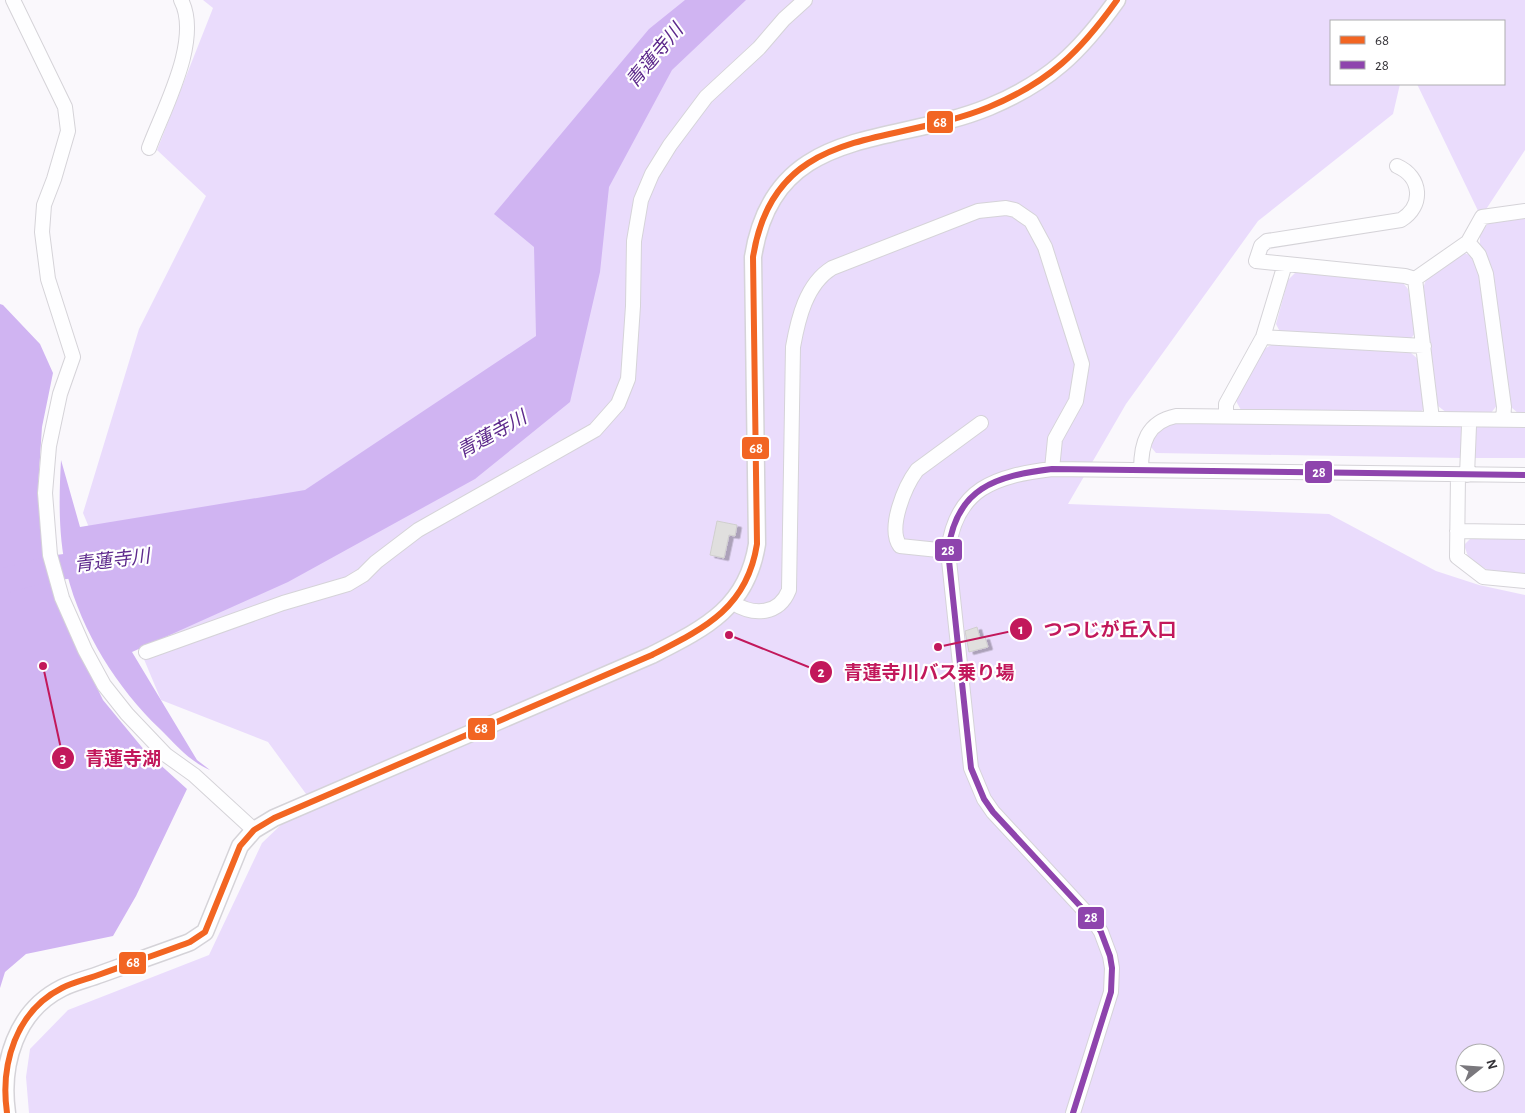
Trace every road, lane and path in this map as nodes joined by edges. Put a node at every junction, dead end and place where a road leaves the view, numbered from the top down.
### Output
1 (13, 0) edge
2 (182, 0) edge
3 (805, 0) edge
4 (1117, 0) edge
5 (148, 148) dead end
6 (1397, 166) dead end
7 (1525, 211) edge
8 (1468, 242) junction
9 (1285, 264) junction
10 (1415, 279) junction
11 (1264, 337) junction
12 (1424, 346) junction
13 (1226, 416) junction
14 (1432, 419) junction
15 (1504, 420) junction
16 (1525, 420) edge
17 (981, 423) dead end
18 (1468, 426) dead end
19 (1052, 469) junction
20 (1141, 470) junction
21 (1462, 475) junction
22 (1525, 475) edge
23 (1457, 531) junction
24 (1525, 532) edge
25 (948, 551) junction
26 (1525, 582) edge
27 (733, 603) junction
28 (146, 652) dead end
29 (254, 830) junction
30 (7, 1113) edge
31 (1073, 1113) edge

1 - 29 street
2 - 5 street
3 - 28 street
4 - 27 main road
6 - 9 street
7 - 8 street
8 - 10 street
8 - 15 street
9 - 10 street
9 - 11 street
10 - 12 street
11 - 12 street
11 - 13 street
12 - 14 street
13 - 14 street
13 - 20 street
14 - 15 street
15 - 16 street
17 - 25 street
18 - 21 street
19 - 20 street
19 - 25 street
19 - 27 street
20 - 21 street
21 - 22 street
21 - 23 street
23 - 24 street
23 - 26 street
25 - 31 street
27 - 29 main road
29 - 30 main road

